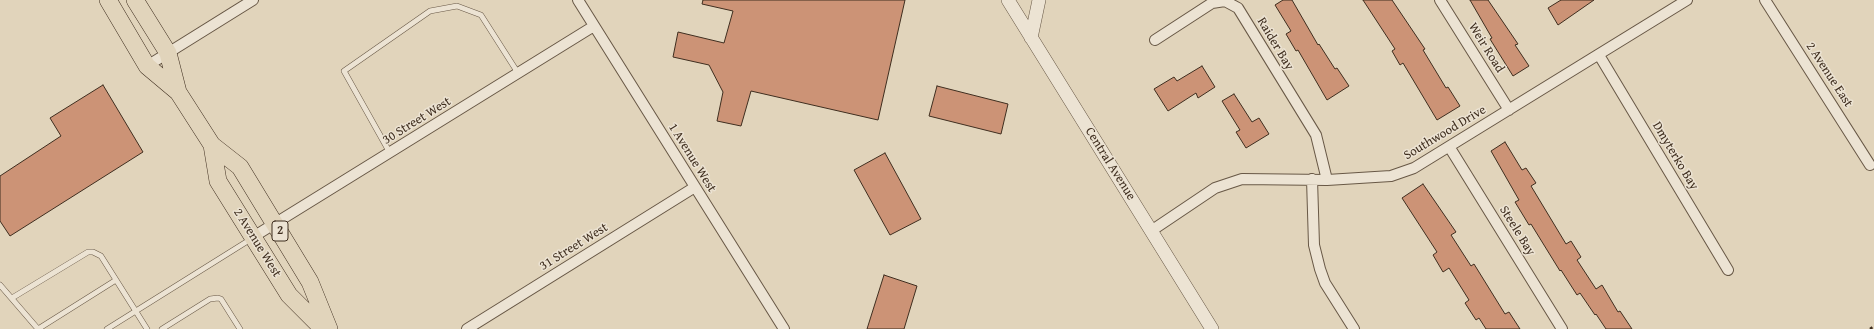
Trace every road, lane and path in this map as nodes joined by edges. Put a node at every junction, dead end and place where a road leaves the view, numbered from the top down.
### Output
1 (108, 0) edge
2 (135, 0) edge
3 (253, 0) edge
4 (578, 0) edge
5 (1009, 0) edge
6 (1039, 0) edge
7 (1440, 0) edge
8 (1687, 0) edge
9 (1765, 0) edge
10 (594, 26) junction
11 (1031, 38) junction
12 (1155, 40) dead end
13 (168, 53) junction
14 (1599, 55) junction
15 (148, 66) junction
16 (518, 73) junction
17 (178, 92) junction
18 (1509, 110) junction
19 (212, 145) junction
20 (1450, 148) junction
21 (390, 153) junction
22 (1870, 165) dead end
23 (1312, 180) junction
24 (1327, 180) junction
25 (695, 188) junction
26 (275, 224) junction
27 (1151, 231) junction
28 (253, 237) junction
29 (1728, 270) dead end
30 (116, 280) junction
31 (0, 285) edge
32 (12, 298) junction
33 (136, 311) junction
34 (1874, 326) edge
35 (38, 329) edge
36 (107, 329) edge
37 (147, 329) edge
38 (162, 329) edge
39 (240, 329) edge
40 (323, 329) edge
41 (329, 329) edge
42 (467, 329) edge
43 (784, 329) edge
44 (1212, 329) edge
45 (1354, 329) edge
46 (1562, 329) edge
47 (1870, 329) edge

1 - 15 highway, 2 Avenue West / 2
2 - 13 highway, 2 Avenue West / 2
3 - 13 street
4 - 10 street, 1 Avenue West
5 - 11 street, Central Avenue
6 - 11 street
7 - 18 street, Weir Road
8 - 14 street, Southwood Drive
9 - 22 street, 2 Avenue East
10 - 16 street, 30 Street West
10 - 25 street, 1 Avenue West
11 - 27 street, Central Avenue
12 - 24 street, Raider Bay
13 - 15 street
13 - 17 highway, 2 Avenue West / 2
14 - 18 street, Southwood Drive
14 - 29 street, Dmyterko Bay
15 - 17 highway, 2 Avenue West / 2
16 - 21 street, 30 Street West
16 - 21 lane
17 - 19 highway, 2 Avenue West / 2
18 - 20 street, Southwood Drive
19 - 26 highway, 2 Avenue West / 2
19 - 28 highway, 2 Avenue West / 2
20 - 24 street, Southwood Drive
20 - 46 street, Steele Bay
21 - 26 street, 30 Street West
23 - 24 street, Southwood Drive
23 - 27 street, Southwood Drive
23 - 45 street
25 - 42 street, 31 Street West
25 - 43 street, 1 Avenue West
26 - 28 street, 30 Street West
26 - 41 highway, 2 Avenue West / 2
27 - 44 street, Central Avenue
28 - 33 lane
28 - 40 highway, 2 Avenue West / 2
30 - 32 lane
30 - 33 lane
30 - 35 lane
31 - 32 lane
32 - 35 lane
33 - 36 lane
33 - 37 lane
34 - 47 path
38 - 39 lane

